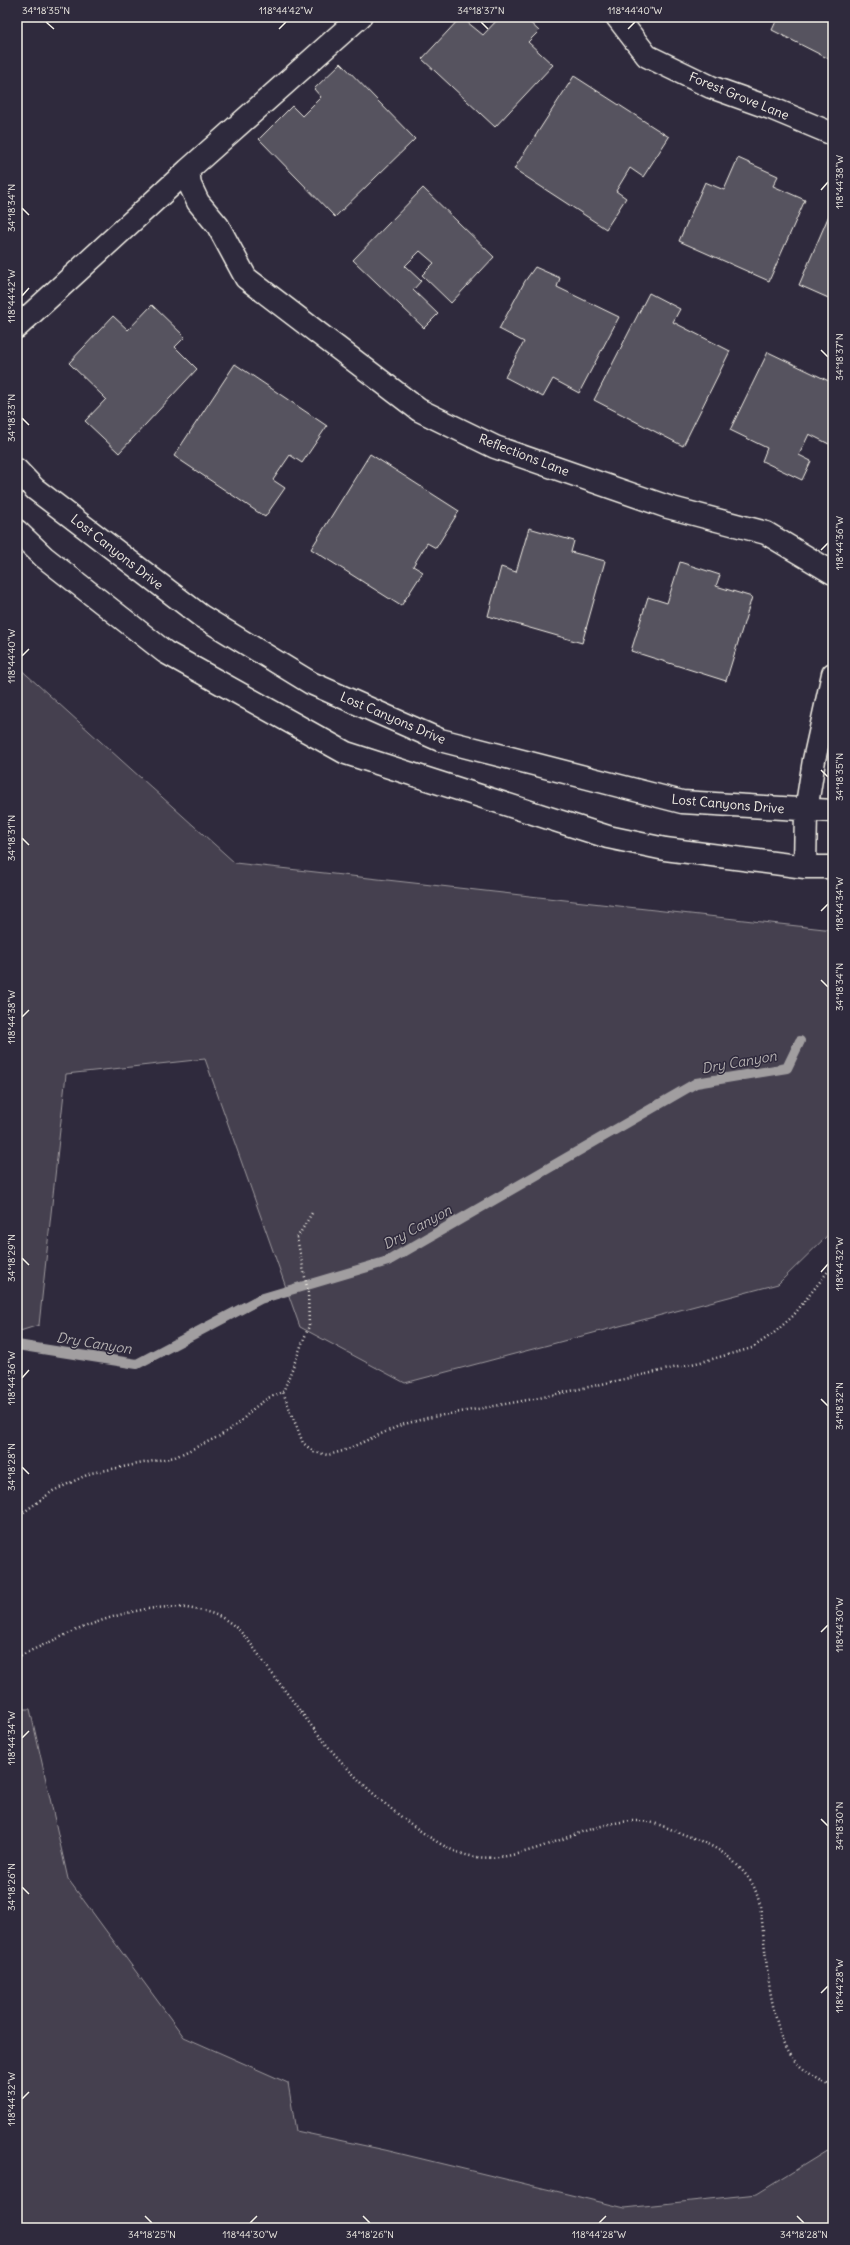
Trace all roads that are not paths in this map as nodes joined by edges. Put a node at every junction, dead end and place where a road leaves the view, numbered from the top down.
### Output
1 (360, 17) edge
2 (617, 17) edge
3 (833, 134) edge
4 (188, 170) junction
5 (17, 327) edge
6 (17, 470) edge
7 (17, 532) edge
8 (833, 573) edge
9 (833, 674) edge
10 (806, 810) junction
11 (833, 811) edge
12 (805, 867) junction
13 (833, 867) edge

1 - 4 street
2 - 3 street, Forest Grove Lane
4 - 5 street
4 - 8 street, Reflections Lane
6 - 10 street, Lost Canyons Drive
7 - 12 street
9 - 10 street
10 - 11 street, Lost Canyons Drive
10 - 12 street
12 - 13 street

